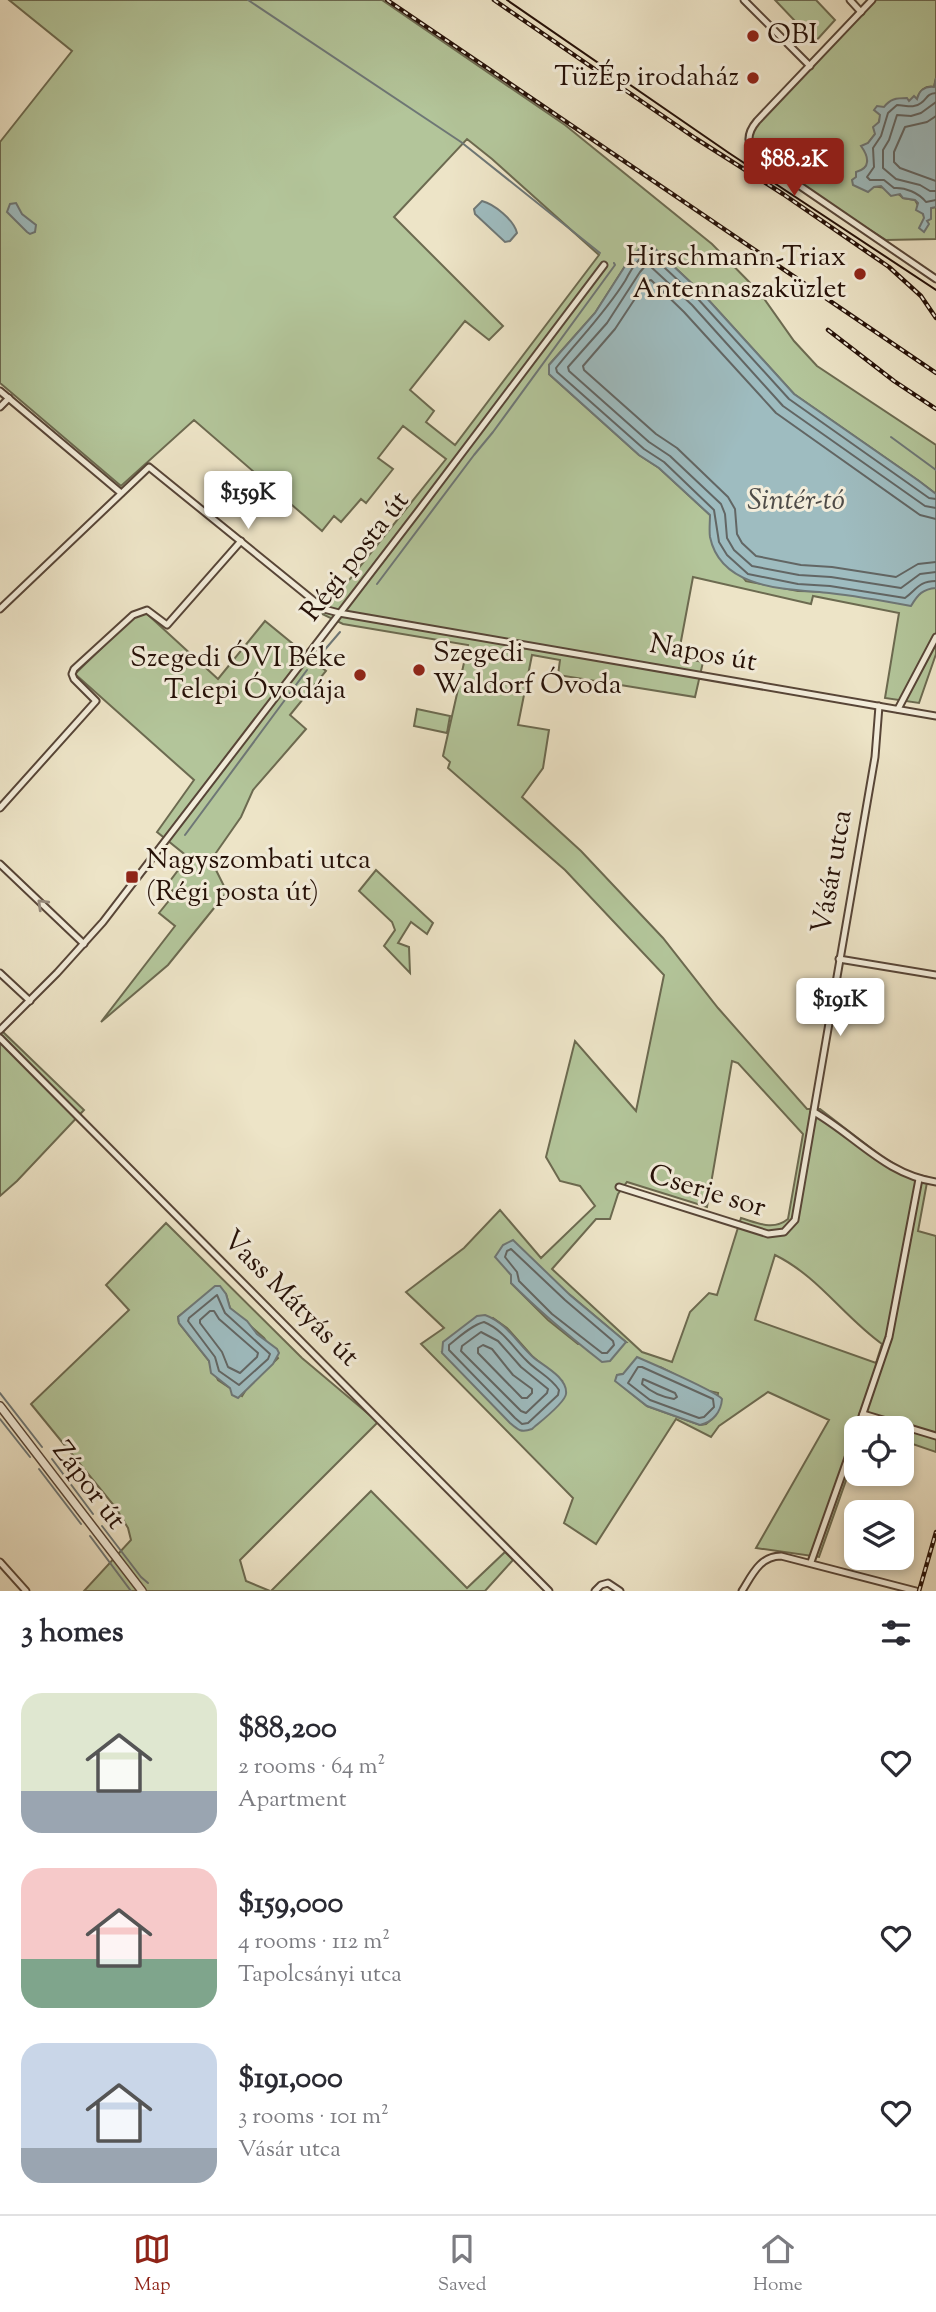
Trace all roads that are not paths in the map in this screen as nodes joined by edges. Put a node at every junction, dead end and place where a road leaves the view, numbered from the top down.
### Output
1 (744, 0) edge
2 (850, 0) edge
3 (872, 0) edge
4 (861, 12) junction
5 (810, 66) junction
6 (604, 265) dead end
7 (936, 279) edge
8 (0, 391) edge
9 (9, 398) junction
10 (0, 407) edge
11 (121, 494) junction
12 (240, 541) junction
13 (0, 609) edge
14 (339, 613) junction
15 (936, 637) edge
16 (879, 706) junction
17 (898, 709) junction
18 (936, 716) edge
19 (0, 808) edge
20 (0, 864) edge
21 (84, 944) junction
22 (839, 959) junction
23 (0, 973) edge
24 (936, 975) edge
25 (30, 1001) junction
26 (0, 1030) edge
27 (0, 1038) edge
28 (814, 1112) junction
29 (919, 1180) junction
30 (936, 1182) edge
31 (619, 1187) dead end
32 (0, 1406) edge
33 (863, 1414) joint
34 (936, 1436) edge
35 (844, 1469) edge
36 (0, 1562) edge
37 (811, 1562) junction
38 (26, 1591) edge
39 (142, 1591) edge
40 (549, 1591) edge
41 (595, 1591) edge
42 (620, 1591) edge
43 (742, 1591) edge
44 (916, 1591) edge

1 - 5 street
2 - 4 street
3 - 4 street
4 - 5 street
5 - 7 street
6 - 14 street, Régi posta út
8 - 9 street
9 - 10 street
9 - 11 street
11 - 12 street, Napos út
11 - 13 street
12 - 14 street, Napos út
12 - 19 street
14 - 16 street, Napos út
14 - 21 street, Régi posta út
15 - 17 street
16 - 17 street, Napos út
16 - 22 street, Vásár utca
17 - 18 street, Napos út
21 -> 20 street
21 - 25 street, Régi posta út
22 - 24 street
22 - 28 street, Vásár utca
23 - 25 street
25 - 26 street, Régi posta út
27 - 40 street, Vass Mátyás út
28 - 29 street
28 - 31 street, Cserje sor
29 - 30 street
29 - 33 street
32 - 39 street, Zápor út
33 - 34 street
35 - 37 street
36 - 38 street
37 - 43 street
37 - 44 street
41 - 42 street

